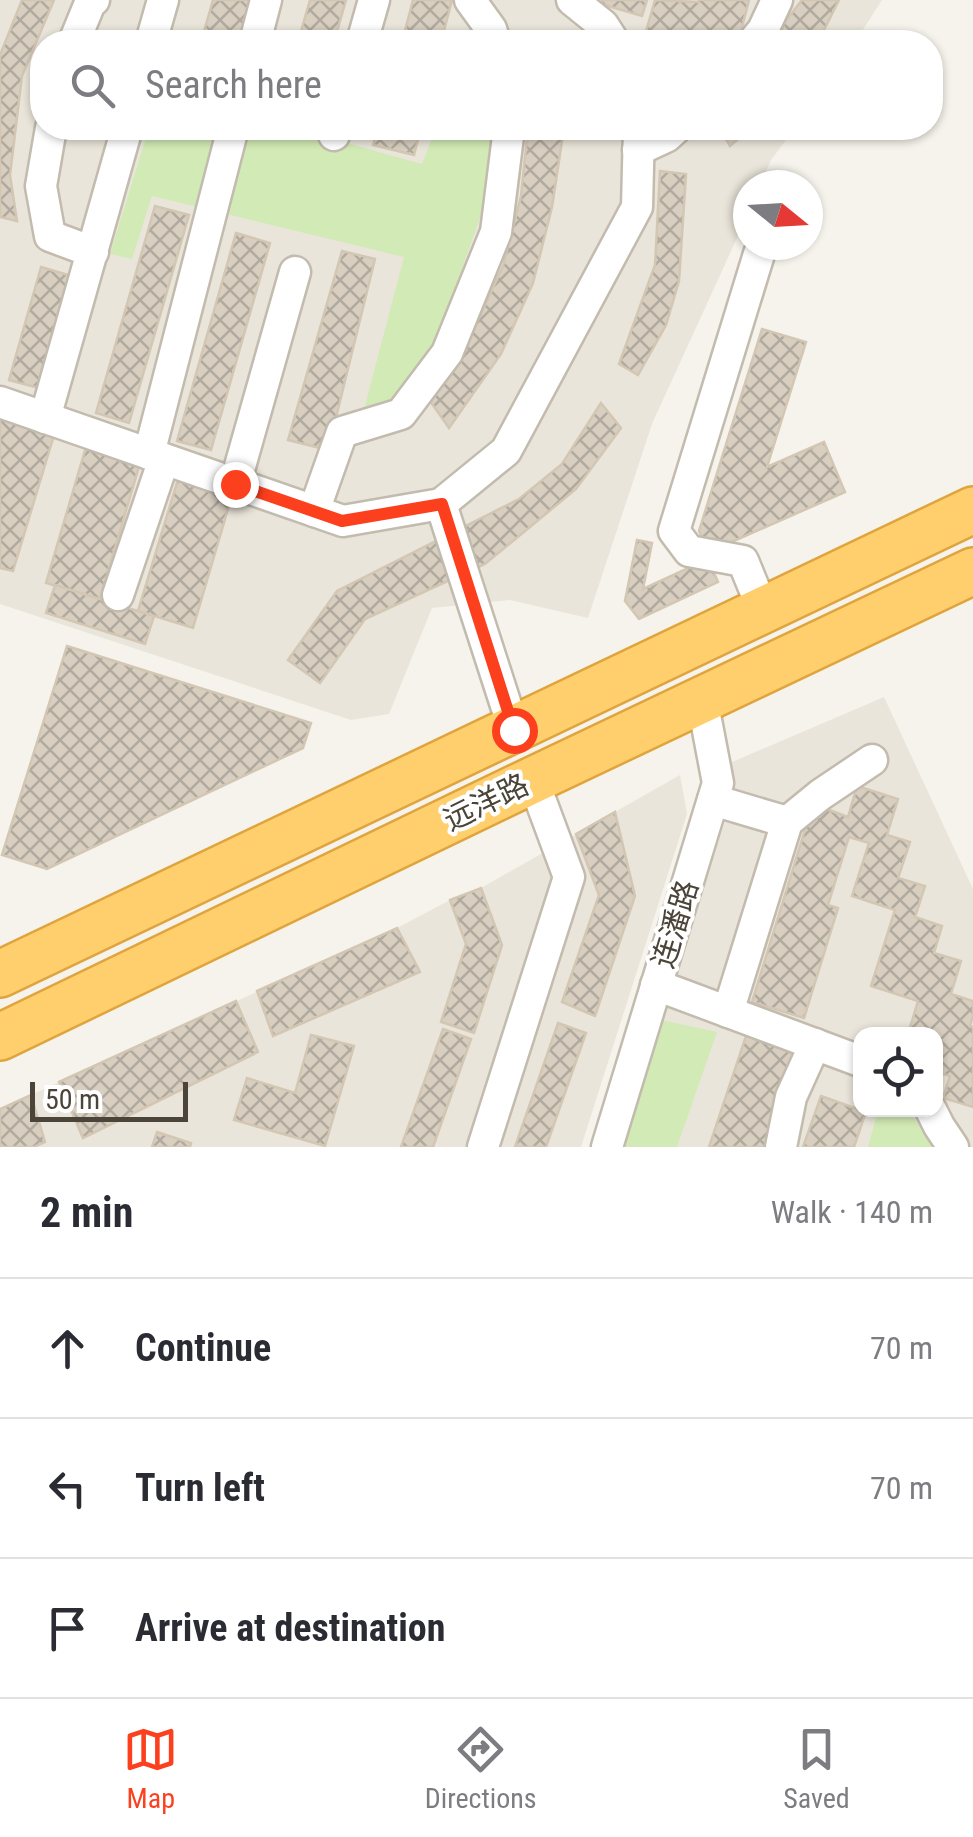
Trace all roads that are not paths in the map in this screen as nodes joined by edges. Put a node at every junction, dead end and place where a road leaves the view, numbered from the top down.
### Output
1 (94, 0) edge
2 (163, 0) edge
3 (266, 0) edge
4 (374, 0) edge
5 (470, 0) edge
6 (572, 0) edge
7 (777, 0) edge
8 (79, 30) edge
9 (154, 30) edge
10 (258, 30) edge
11 (365, 30) edge
12 (490, 30) edge
13 (607, 30) edge
14 (764, 30) edge
15 (49, 140) edge
16 (124, 140) edge
17 (230, 140) edge
18 (508, 140) edge
19 (639, 140) edge
20 (92, 252) junction
21 (758, 260) edge
22 (295, 272) dead end
23 (0, 402) edge
24 (46, 418) junction
25 (157, 457) junction
26 (235, 484) junction
27 (442, 504) junction
28 (973, 510) edge
29 (314, 512) junction
30 (973, 571) edge
31 (118, 595) dead end
32 (763, 610) junction
33 (702, 699) junction
34 (514, 730) junction
35 (872, 760) dead end
36 (532, 780) junction
37 (713, 800) junction
38 (787, 822) junction
39 (0, 974) edge
40 (656, 985) junction
41 (728, 1012) junction
42 (0, 1037) edge
43 (815, 1044) junction
44 (853, 1058) edge
45 (934, 1117) edge
46 (483, 1147) edge
47 (606, 1147) edge
48 (781, 1147) edge
49 (953, 1147) edge

1 - 8 street
2 - 9 street
3 - 10 street
4 - 11 street
5 - 12 street
6 - 13 street
7 - 14 street
15 - 20 street
16 - 20 street
17 - 25 street
18 - 29 street
19 - 27 street
20 - 24 street
21 - 32 street
22 - 26 street
23 - 24 street
24 - 25 street
25 - 26 street
25 - 31 street
26 - 29 street
27 - 29 street
27 - 34 street
28 - 32 highway, 远洋路
30 - 33 highway, 远洋路
32 - 34 highway, 远洋路
33 - 36 highway, 远洋路
33 - 37 street, 连潘路
34 - 39 highway, 远洋路
35 - 38 street
36 - 42 highway, 远洋路
36 - 46 street
37 - 38 street
37 - 40 street, 连潘路
38 - 41 street
40 - 41 street
40 - 47 street, 连潘路
41 - 43 street
43 - 44 street
43 - 48 street
45 - 49 street

